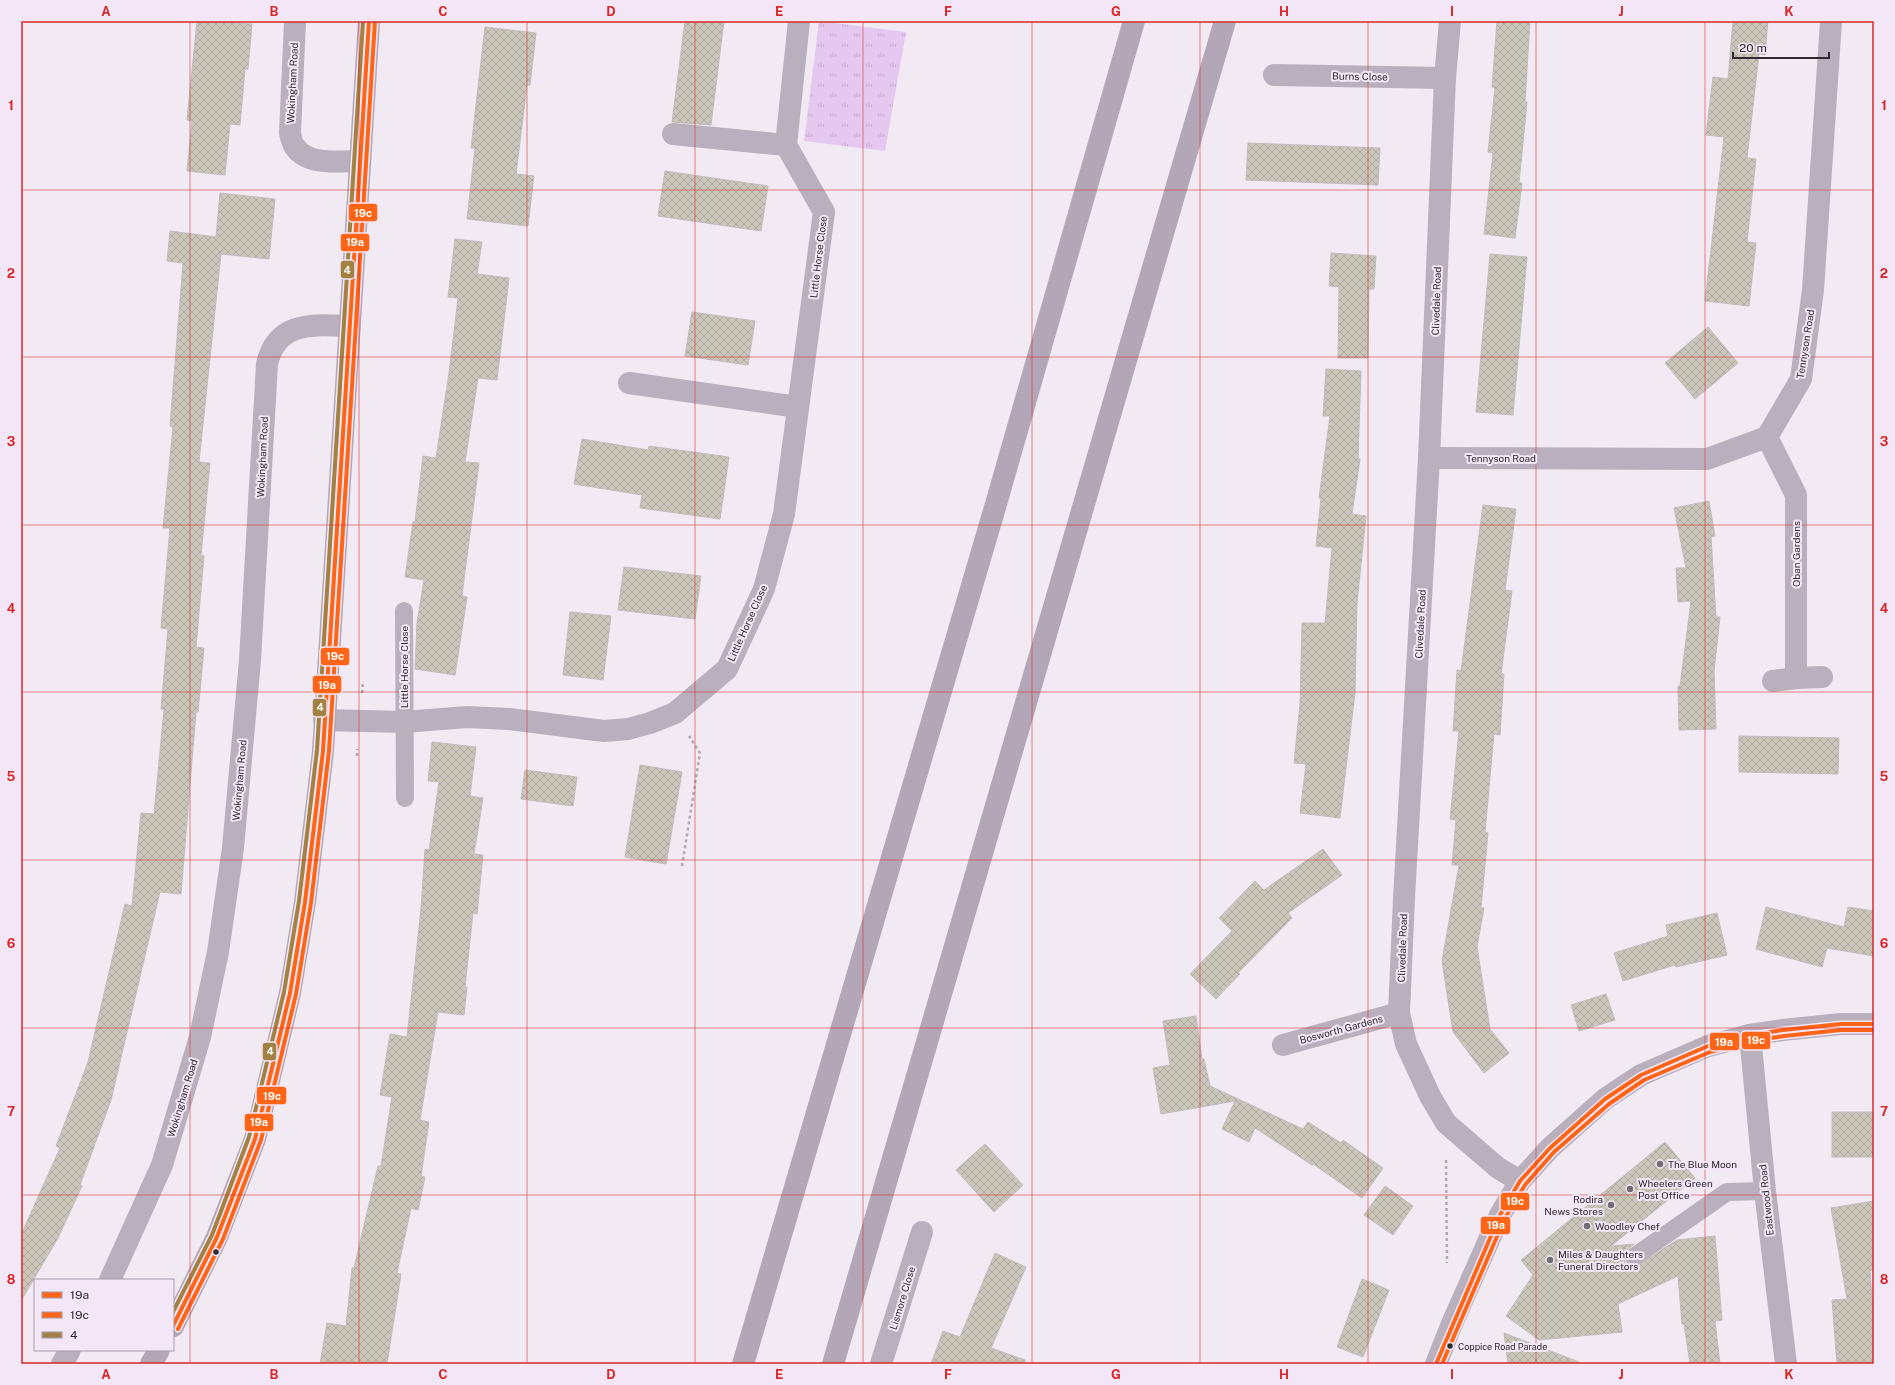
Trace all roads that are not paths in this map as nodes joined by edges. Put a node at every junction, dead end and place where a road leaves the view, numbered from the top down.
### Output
1 (295, 21) edge
2 (369, 21) edge
3 (799, 21) edge
4 (1134, 21) edge
5 (1224, 21) edge
6 (1450, 21) edge
7 (1831, 21) edge
8 (1274, 75) dead end
9 (1445, 78) junction
10 (673, 134) dead end
11 (786, 145) junction
12 (360, 161) junction
13 (350, 326) junction
14 (629, 383) dead end
15 (798, 407) junction
16 (1766, 437) junction
17 (1429, 458) junction
18 (404, 611) dead end
19 (1822, 677) dead end
20 (1796, 678) junction
21 (1773, 681) dead end
22 (324, 720) junction
23 (404, 722) junction
24 (405, 798) dead end
25 (1400, 1013) junction
26 (1874, 1024) edge
27 (1750, 1035) junction
28 (1282, 1045) dead end
29 (1520, 1181) junction
30 (1765, 1191) junction
31 (922, 1232) dead end
32 (1634, 1257) dead end
33 (110, 1279) edge
34 (174, 1324) edge
35 (69, 1351) edge
36 (158, 1351) edge
37 (62, 1364) edge
38 (151, 1364) edge
39 (743, 1364) edge
40 (833, 1364) edge
41 (881, 1364) edge
42 (1436, 1364) edge
43 (1786, 1364) edge

1 - 12 street, Wokingham Road
2 - 12 main road
3 - 11 street
4 - 39 main road
5 - 40 main road
6 - 9 street, Clivedale Road
7 - 16 street, Tennyson Road
8 - 9 street, Burns Close
9 - 17 street, Clivedale Road
10 - 11 street
11 - 15 street, Little Horse Close
12 - 13 main road
13 - 22 main road
13 - 33 street, Wokingham Road
14 - 15 street
15 - 23 street, Little Horse Close
16 - 17 street, Tennyson Road
16 - 20 street, Oban Gardens
17 - 25 street, Clivedale Road
18 - 23 lane, Little Horse Close
19 - 20 street
20 - 21 street
22 - 23 street, Little Horse Close
22 - 34 main road
23 - 24 lane, Little Horse Close
25 - 28 street, Bosworth Gardens
25 - 29 street, Clivedale Road
26 - 27 street
27 - 29 street
27 - 30 street, Eastwood Road
29 - 42 street
30 - 32 lane
30 - 43 street, Eastwood Road
31 - 41 street, Lismore Close
35 - 37 street
36 - 38 main road

